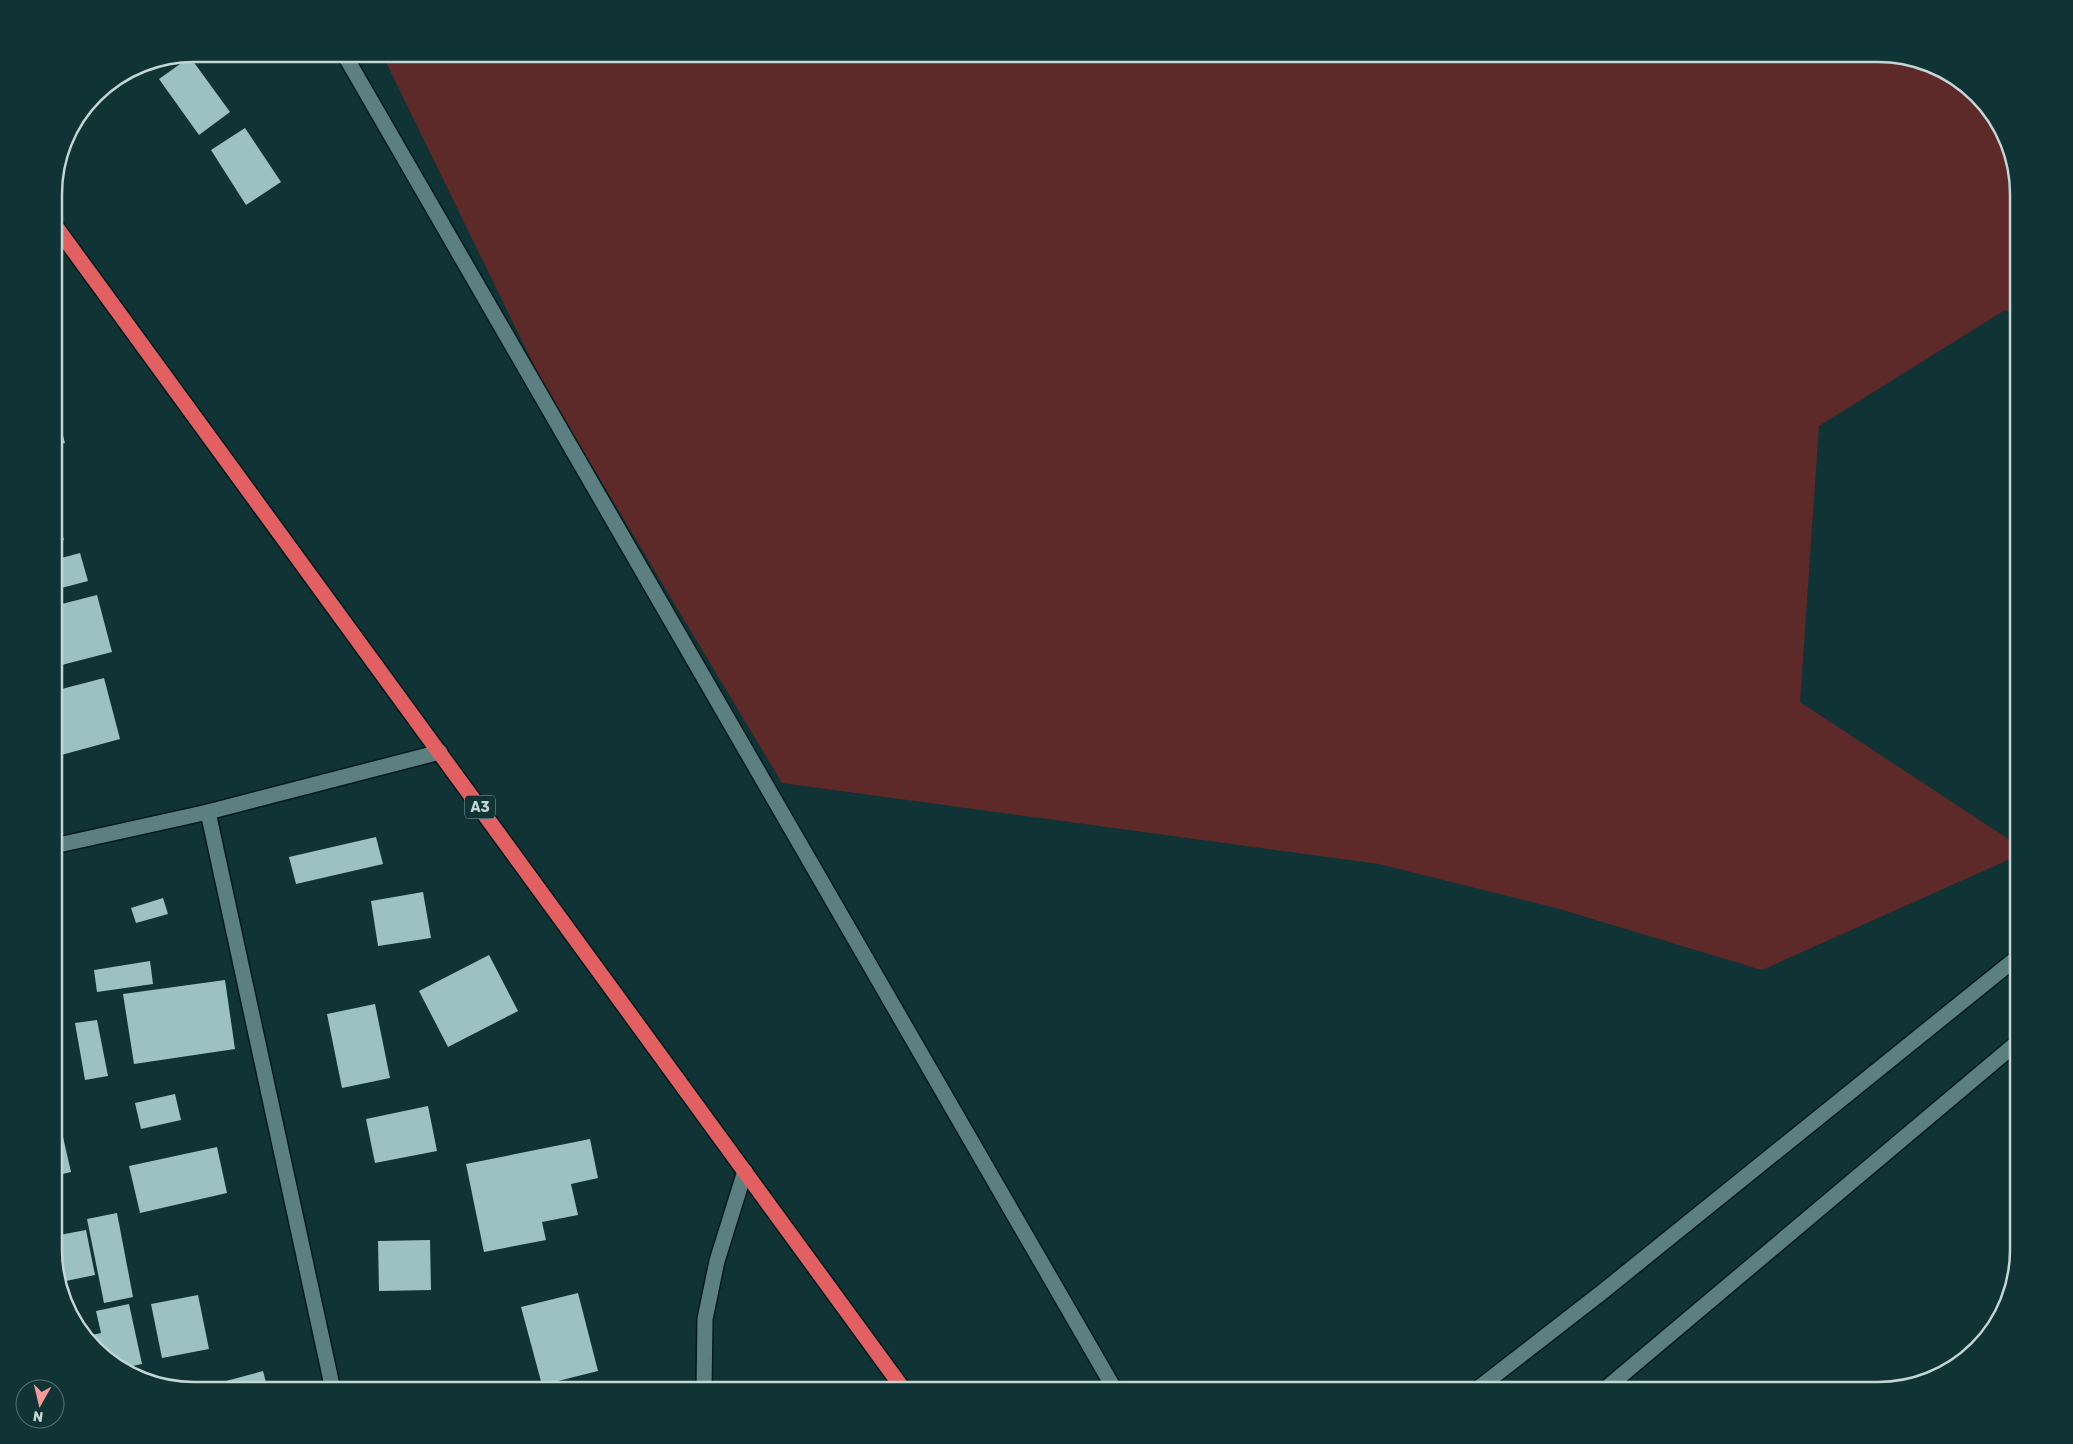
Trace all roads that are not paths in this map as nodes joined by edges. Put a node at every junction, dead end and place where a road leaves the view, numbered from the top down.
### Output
1 (349, 62) edge
2 (63, 236) edge
3 (440, 752) junction
4 (208, 812) junction
5 (63, 844) edge
6 (2010, 963) edge
7 (2010, 1049) edge
8 (745, 1171) junction
9 (331, 1382) edge
10 (704, 1382) edge
11 (898, 1382) edge
12 (1110, 1382) edge
13 (1486, 1382) edge
14 (1614, 1382) edge

1 - 12 street
2 - 3 highway, A3
3 - 4 street
3 - 8 highway, A3
4 - 5 street
4 - 9 street
6 - 13 street
7 - 14 street
8 - 10 street
8 - 11 highway, A3

